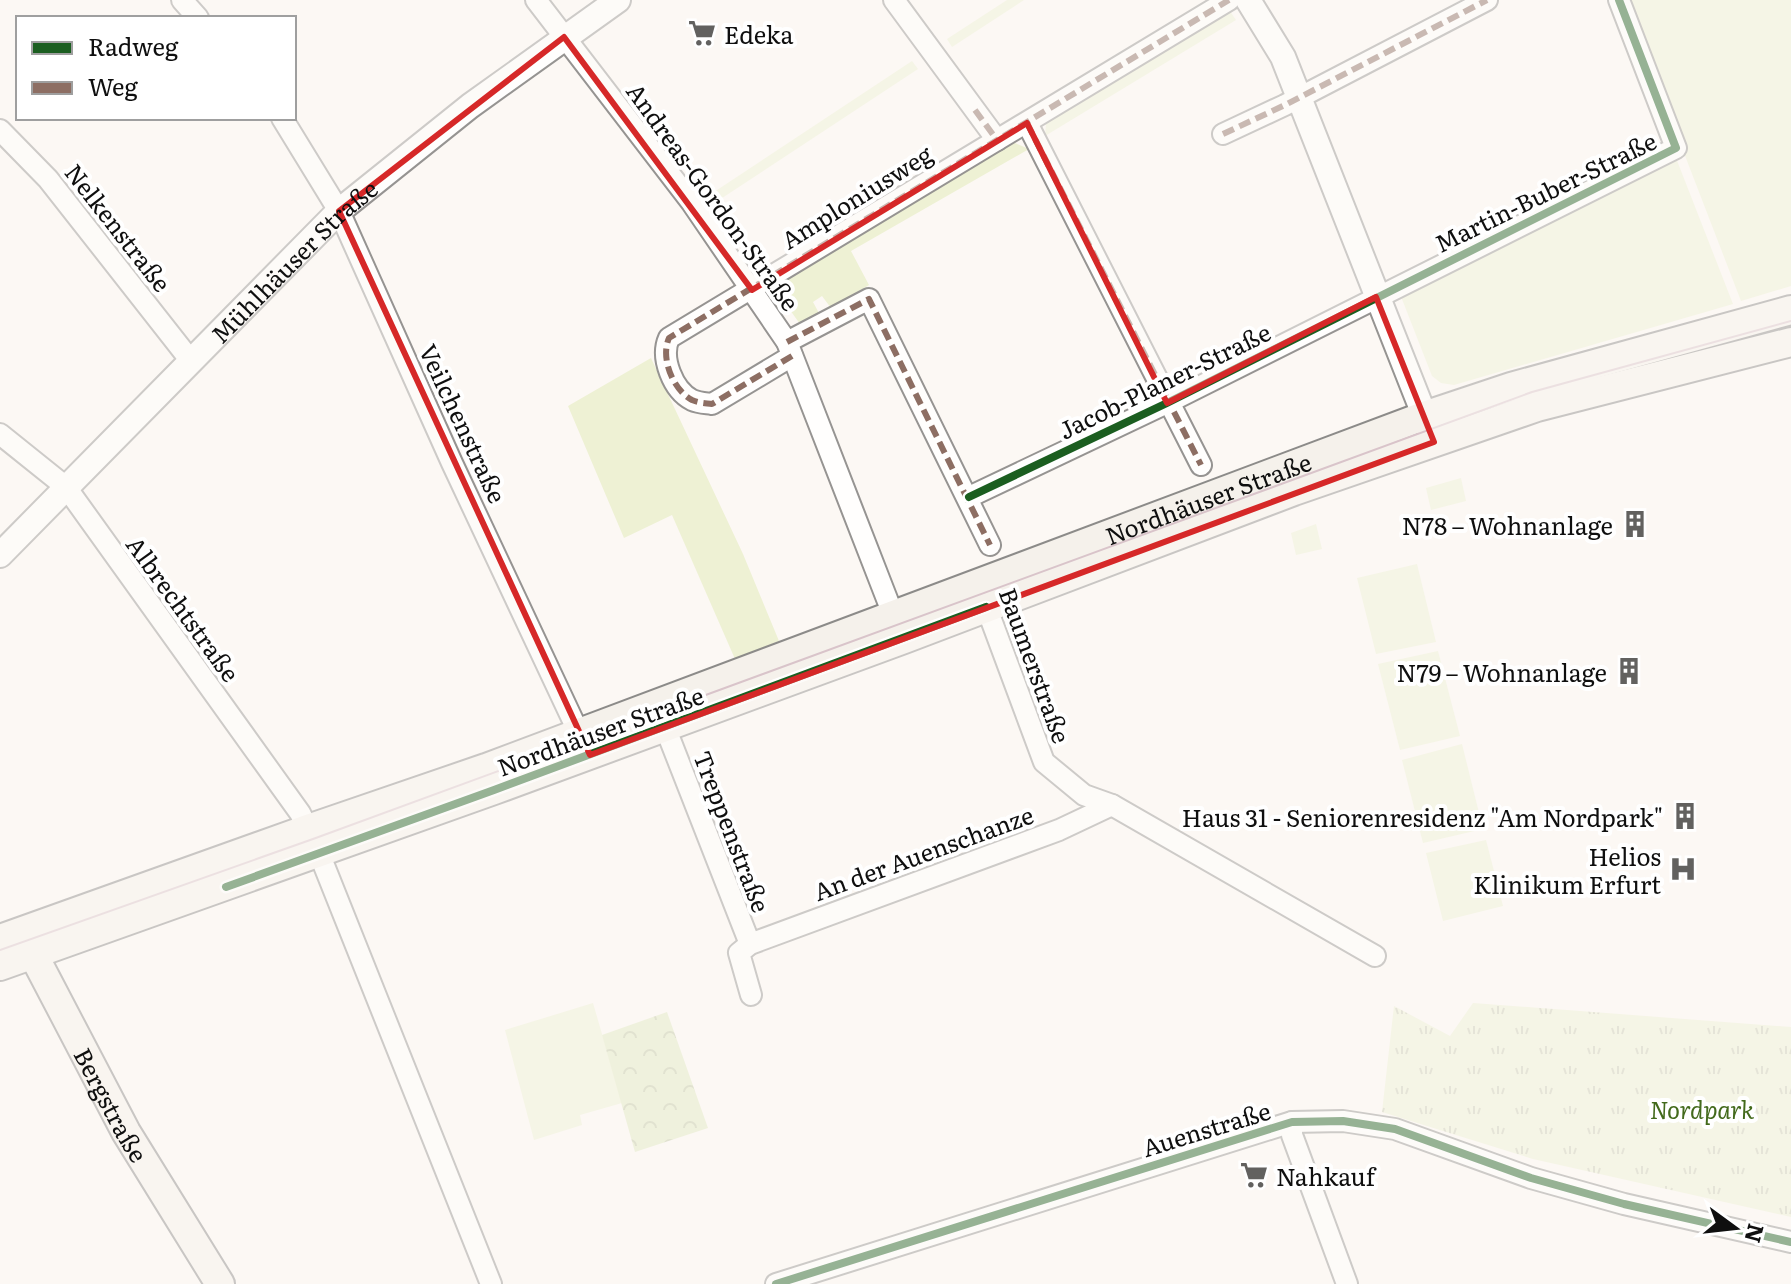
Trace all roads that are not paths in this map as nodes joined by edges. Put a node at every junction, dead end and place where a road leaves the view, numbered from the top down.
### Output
1 (182, 0) edge
2 (536, 0) edge
3 (618, 0) edge
4 (894, 0) edge
5 (1229, 0) edge
6 (1248, 0) edge
7 (1487, 0) edge
8 (1619, 0) edge
9 (196, 16) edge
10 (564, 37) junction
11 (1300, 97) junction
12 (283, 120) edge
13 (1027, 123) junction
14 (0, 130) edge
15 (1223, 134) dead end
16 (997, 140) junction
17 (339, 211) junction
18 (752, 290) junction
19 (1376, 297) junction
20 (1791, 310) edge
21 (1791, 342) edge
22 (790, 349) junction
23 (191, 361) junction
24 (1167, 403) junction
25 (1424, 416) junction
26 (0, 434) edge
27 (1434, 442) junction
28 (1201, 465) dead end
29 (66, 487) junction
30 (969, 497) junction
31 (990, 545) dead end
32 (0, 555) edge
33 (982, 596) junction
34 (894, 617) junction
35 (665, 727) junction
36 (585, 744) junction
37 (1112, 805) junction
38 (313, 841) junction
39 (4, 935) edge
40 (750, 944) junction
41 (33, 954) junction
42 (1375, 956) dead end
43 (0, 966) edge
44 (751, 995) dead end
45 (1292, 1122) junction
46 (1791, 1242) edge
47 (839, 1274) edge
48 (220, 1284) edge
49 (491, 1284) edge
50 (776, 1284) edge
51 (1347, 1284) edge

1 - 9 street
2 - 10 street, Andreas-Gordon-Straße
3 - 10 street, Mühlhäuser Straße
4 - 16 street
5 - 13 street, Amploniusweg
6 - 11 street
7 - 11 street
8 - 19 street, Martin-Buber-Straße
10 - 17 street, Mühlhäuser Straße
10 - 18 street, Andreas-Gordon-Straße
11 - 15 street
11 - 19 street
12 - 17 street, Veilchenstraße
13 - 16 street, Amploniusweg
13 - 24 street
14 - 23 street, Nelkenstraße
16 - 18 street, Amploniusweg
17 - 23 street, Mühlhäuser Straße
17 - 36 street, Veilchenstraße
18 - 22 street, Andreas-Gordon-Straße
18 - 22 street, Amploniusweg
19 - 24 street, Jacob-Planer-Straße
19 - 25 street
20 - 25 main road, Nordhäuser Straße
21 - 27 main road, Nordhäuser Straße
22 - 30 street, Amploniusweg
22 - 34 street, Andreas-Gordon-Straße
23 - 29 street, Mühlhäuser Straße
24 - 28 street
24 - 30 street, Jacob-Planer-Straße
25 - 27 street
25 - 33 main road, Nordhäuser Straße
26 - 29 street, Albrechtstraße
27 - 33 main road, Nordhäuser Straße
29 - 32 street, Mühlhäuser Straße
29 - 38 street, Albrechtstraße
30 - 31 street
33 - 34 main road, Nordhäuser Straße
33 - 35 main road, Nordhäuser Straße
33 - 37 street, Baumerstraße
34 - 36 main road, Nordhäuser Straße
35 - 36 main road, Nordhäuser Straße
35 - 40 street, Treppenstraße
36 - 38 main road, Nordhäuser Straße
37 - 40 street, An der Auenschanze
37 - 42 street, Baumerstraße
38 - 39 main road, Nordhäuser Straße
38 - 41 main road, Nordhäuser Straße
38 - 49 street, Albrechtstraße
39 - 41 main road, Bergstraße
40 - 44 street, Treppenstraße
41 - 43 main road, Nordhäuser Straße
41 - 48 main road, Bergstraße
45 - 46 street, Auenstraße
45 - 47 street, Auenstraße
45 - 51 street
47 - 50 street, Auenstraße

